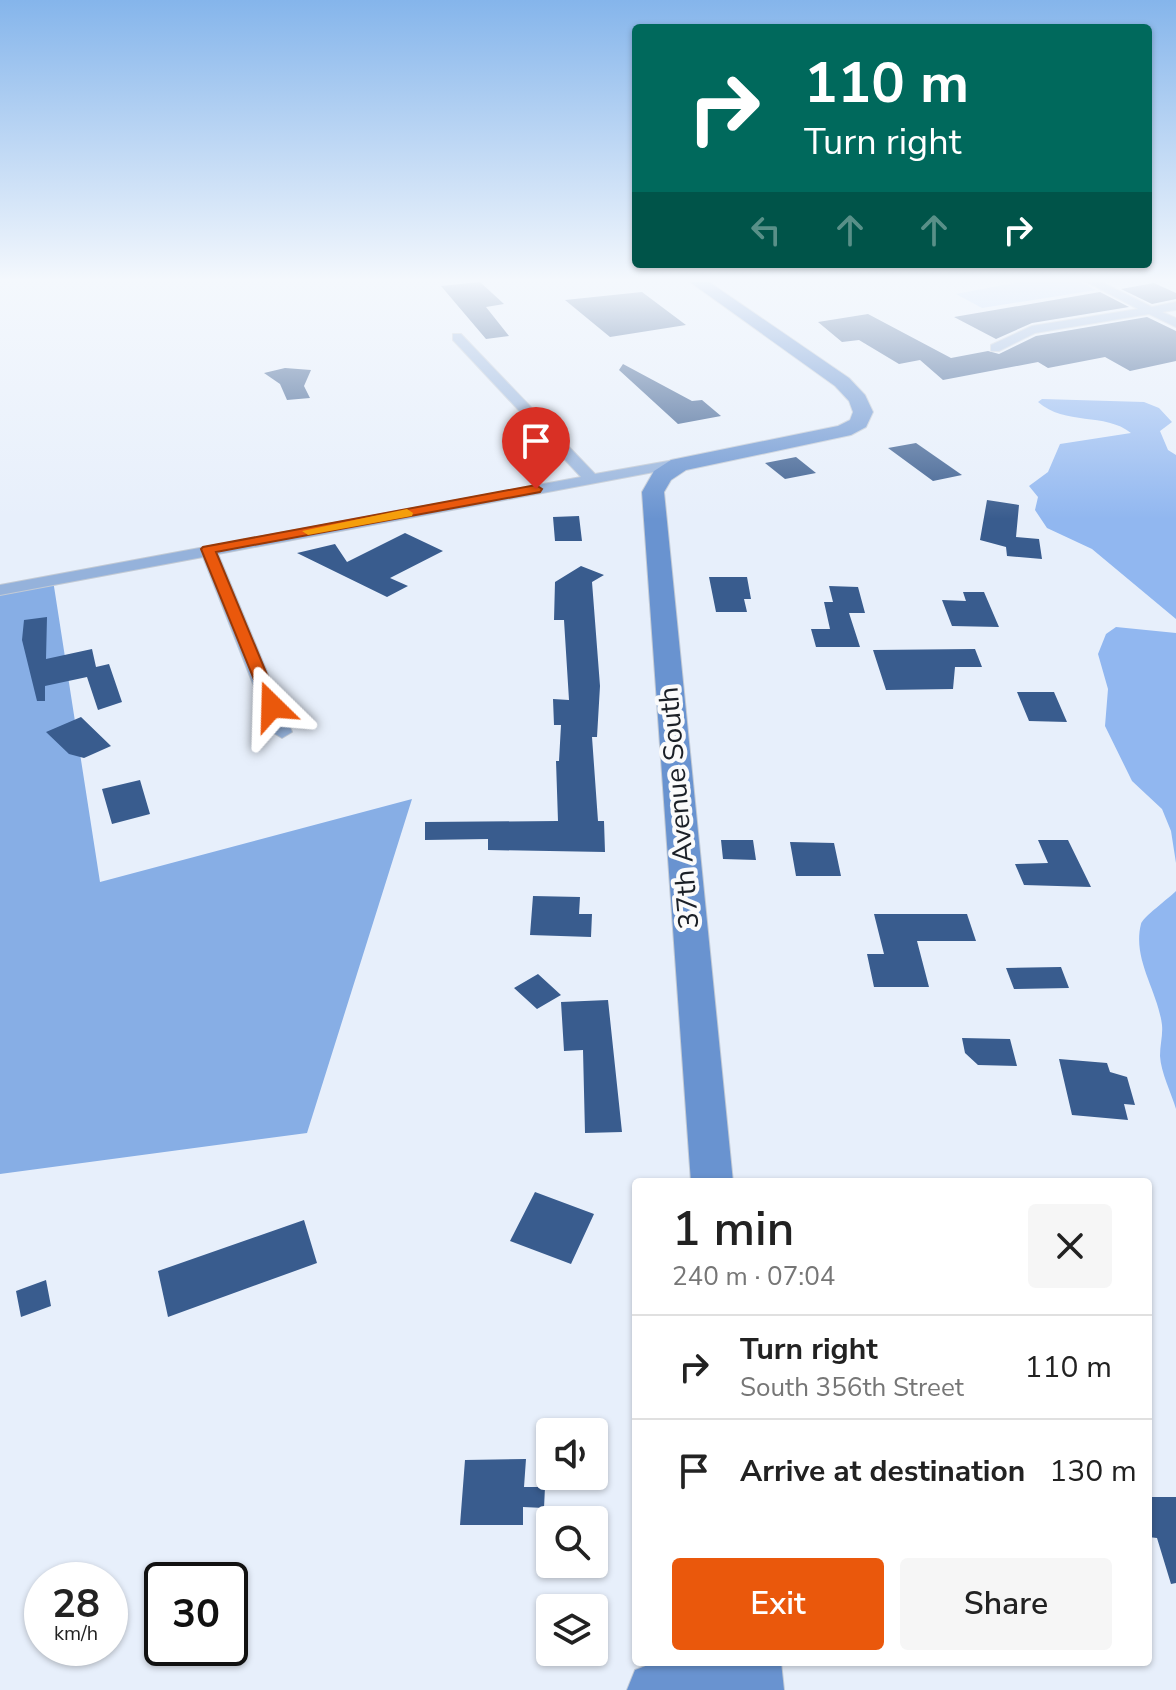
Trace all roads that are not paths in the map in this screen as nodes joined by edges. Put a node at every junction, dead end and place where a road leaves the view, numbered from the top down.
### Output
1 (480, 361) edge
2 (812, 361) edge
3 (697, 460) junction
4 (591, 479) junction
5 (208, 549) junction
6 (0, 590) edge
7 (282, 732) dead end
8 (712, 1178) edge
9 (721, 1666) edge
10 (754, 1666) edge
11 (655, 1690) edge
12 (756, 1690) edge

1 - 4 street
2 - 3 street, 37th Avenue South
3 - 4 street
3 - 8 street, 37th Avenue South
4 - 5 street
5 - 6 street
5 - 7 street
9 - 11 street
10 - 12 street

